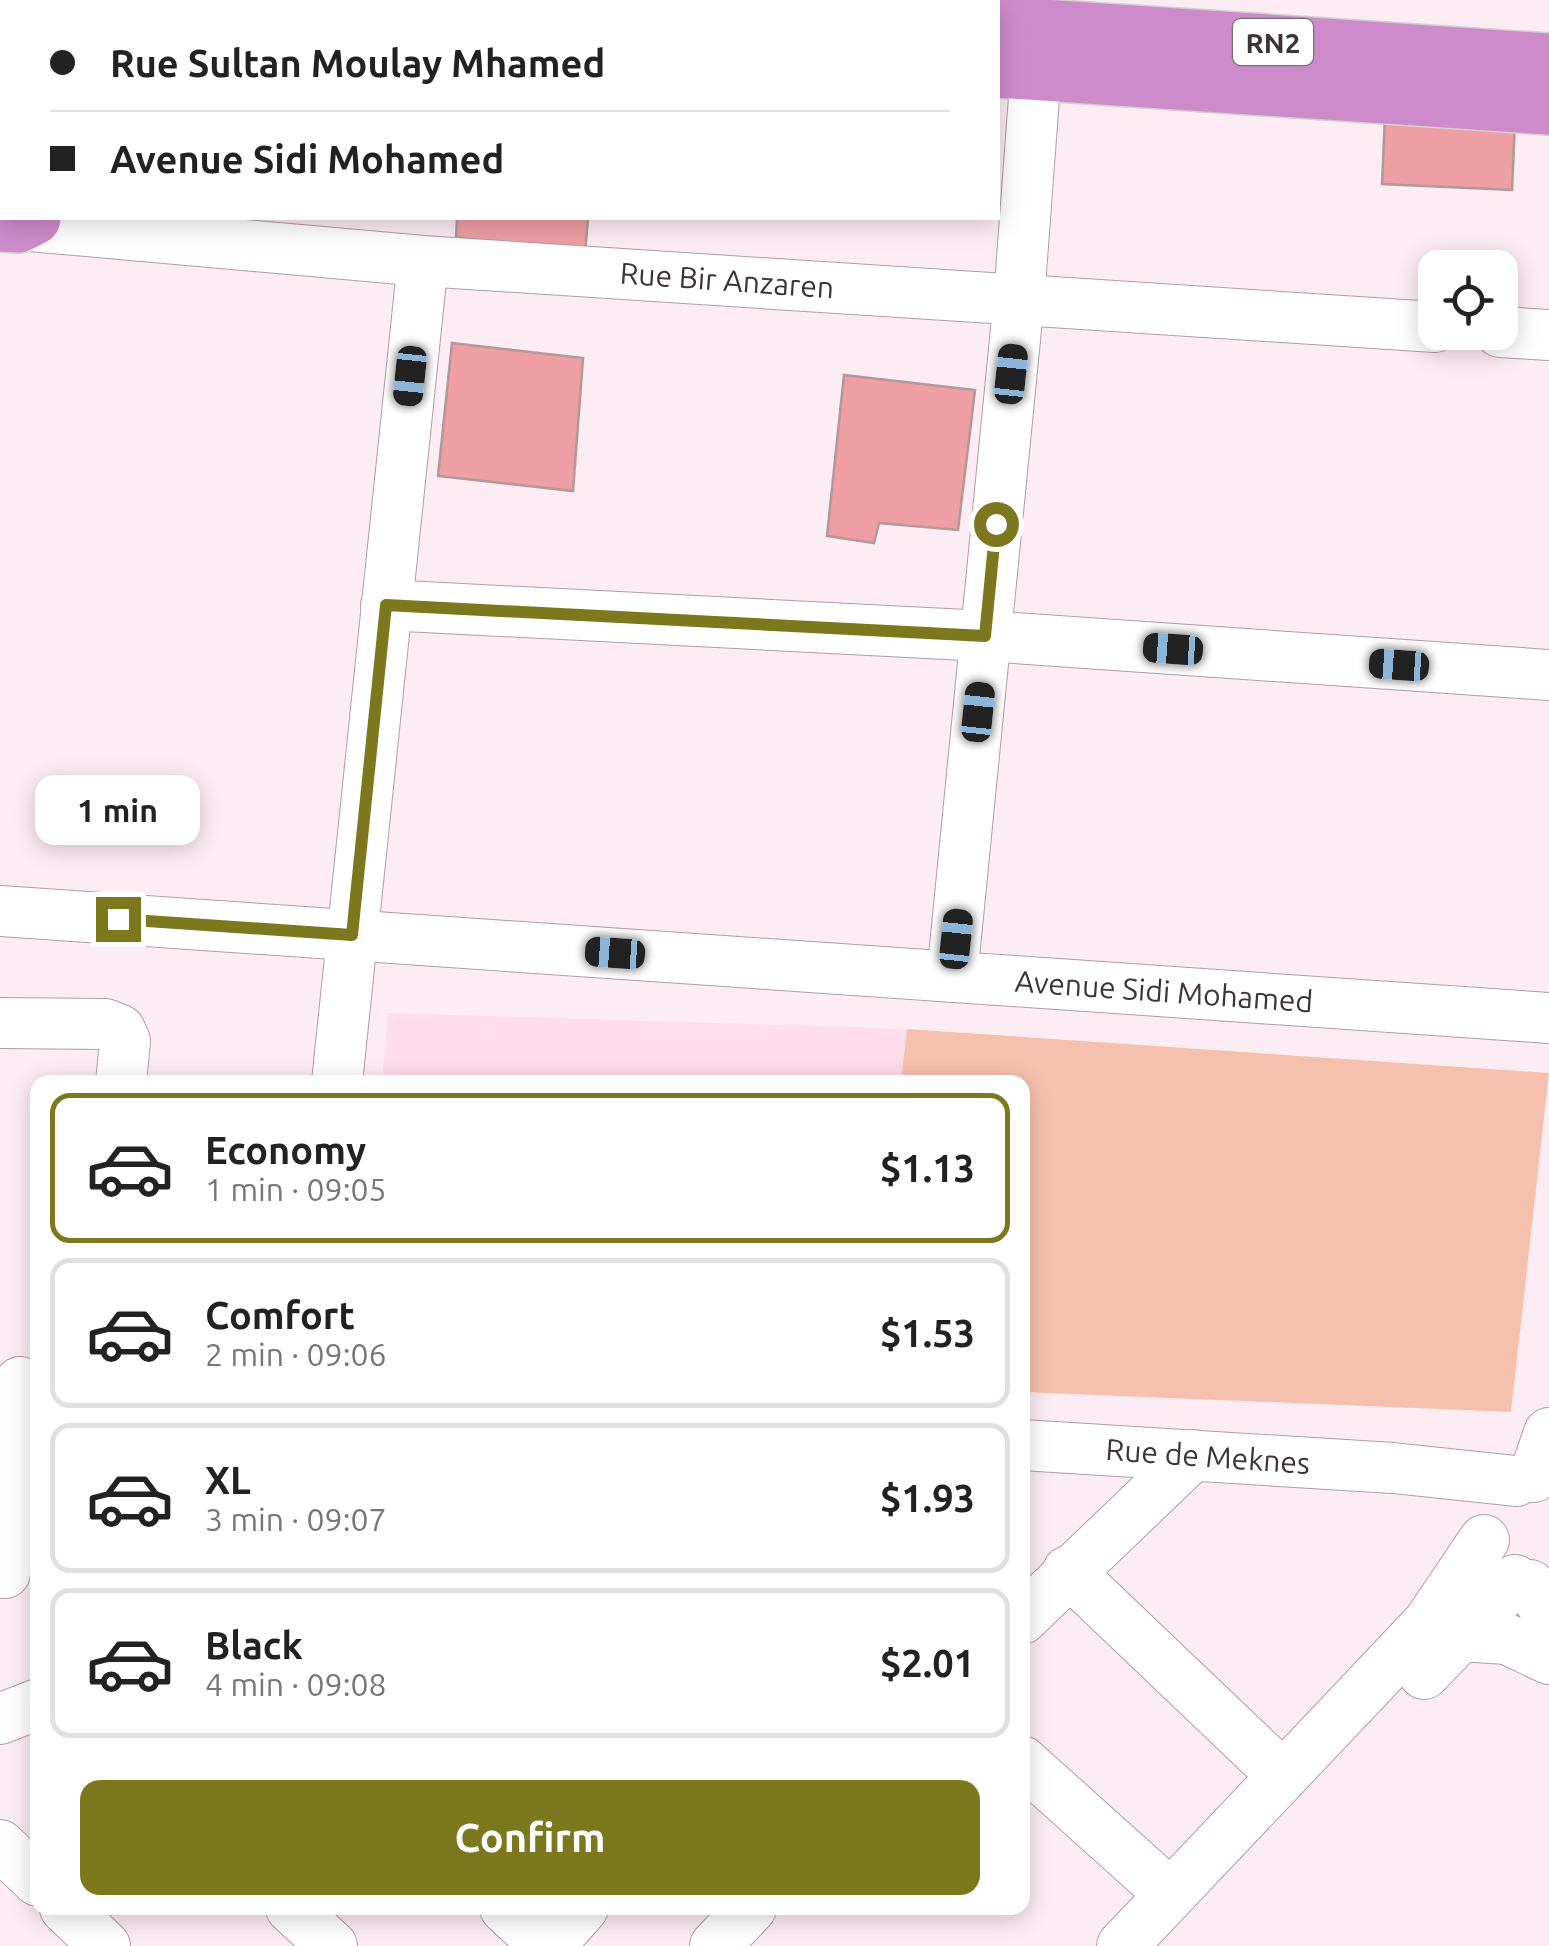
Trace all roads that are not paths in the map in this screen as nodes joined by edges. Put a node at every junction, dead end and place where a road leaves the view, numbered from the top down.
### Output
1 (1022, 39) edge
2 (1549, 61) edge
3 (1549, 107) edge
4 (17, 222) edge
5 (422, 261) junction
6 (1019, 299) junction
7 (1418, 327) edge
8 (1518, 333) edge
9 (1549, 335) edge
10 (386, 605) junction
11 (985, 636) junction
12 (1549, 675) edge
13 (0, 911) edge
14 (352, 935) junction
15 (952, 976) junction
16 (1549, 1018) edge
17 (0, 1023) edge
18 (122, 1075) edge
19 (338, 1075) edge
20 (19, 1382) edge
21 (1030, 1447) edge
22 (1193, 1456) junction
23 (1537, 1467) edge
24 (1393, 1468) junction
25 (1484, 1531) junction
26 (1068, 1572) junction
27 (14, 1574) edge
28 (1536, 1591) edge
29 (1030, 1611) edge
30 (1460, 1636) junction
31 (1549, 1658) edge
32 (30, 1707) edge
33 (0, 1719) edge
34 (1030, 1768) edge
35 (1283, 1776) junction
36 (0, 1845) edge
37 (30, 1873) edge
38 (1170, 1894) junction
39 (299, 1915) edge
40 (513, 1915) edge
41 (576, 1915) edge
42 (332, 1946) edge
43 (547, 1946) edge
44 (1122, 1946) edge
45 (1166, 1946) edge

1 - 2 highway, RN2
1 - 3 highway, RN2
1 - 6 street
4 - 5 street, Rue Bir Anzaren
5 - 6 street, Rue Bir Anzaren
5 - 10 street
6 - 7 street, Rue Bir Anzaren
6 - 11 street
8 - 9 street
10 - 11 street
10 - 14 street
11 - 12 street
11 - 15 street
13 - 14 street, Avenue Sidi Mohamed
14 - 15 street, Avenue Sidi Mohamed
14 - 19 street
15 - 16 street, Avenue Sidi Mohamed
17 - 18 street
20 - 27 street
21 - 22 street, Rue de Meknes
22 - 24 street, Rue de Meknes
22 - 26 street
23 - 24 street, Rue de Meknes
23 - 25 street
24 - 25 street, Rue de Meknes
25 - 28 street, Rue de Meknes
25 - 35 street
26 - 29 street
26 - 35 street
28 - 30 street
30 - 31 street
30 - 45 street
32 - 33 street
34 - 38 street
35 - 38 street
36 - 37 street
38 - 44 street
39 - 42 street
40 - 43 street
41 - 43 street

